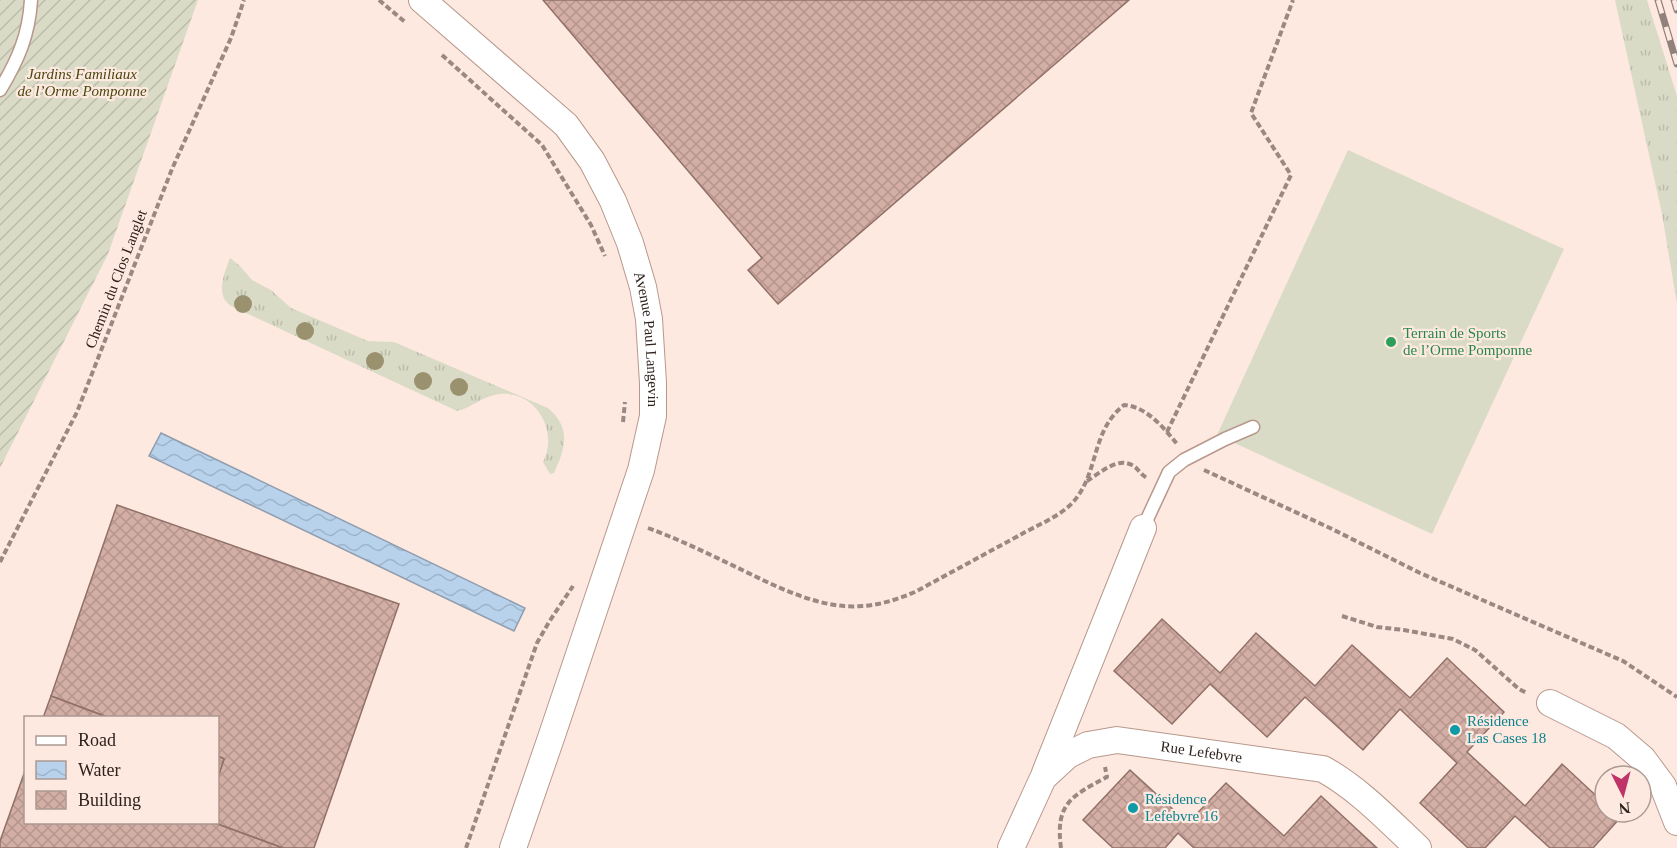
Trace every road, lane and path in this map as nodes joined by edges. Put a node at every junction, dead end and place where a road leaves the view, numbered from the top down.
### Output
1 (31, 0) edge
2 (244, 0) edge
3 (379, 0) edge
4 (422, 0) edge
5 (1293, 0) edge
6 (407, 23) dead end
7 (441, 54) dead end
8 (5, 70) edge
9 (0, 90) edge
10 (607, 260) dead end
11 (626, 397) dead end
12 (623, 424) dead end
13 (1253, 427) dead end
14 (1167, 432) junction
15 (1184, 460) junction
16 (1084, 483) junction
17 (1161, 489) junction
18 (624, 519) junction
19 (1143, 528) joint
20 (0, 562) edge
21 (576, 578) dead end
22 (1342, 616) dead end
23 (1677, 697) edge
24 (1550, 704) joint
25 (1103, 743) junction
26 (1043, 778) junction
27 (1677, 822) edge
28 (466, 848) edge
29 (514, 848) edge
30 (1011, 848) edge
31 (1060, 848) edge
32 (1418, 848) edge

1 - 8 lane
2 - 20 path, Chemin du Clos Langlet
3 - 6 path
4 - 18 street, Avenue Paul Langevin
5 - 14 path
7 - 10 path
8 - 9 lane
11 - 12 path
13 - 15 lane
14 - 15 path
14 - 16 path
15 - 17 lane
15 - 23 path
16 - 17 path
16 - 18 path
17 - 19 lane
18 - 29 street, Avenue Paul Langevin
19 - 26 street
21 - 28 path
22 - 24 path
24 - 27 street
25 - 26 street, Rue Lefebvre
25 - 31 path
25 - 32 street, Rue Lefebvre
26 - 30 street, Rue Lefebvre

